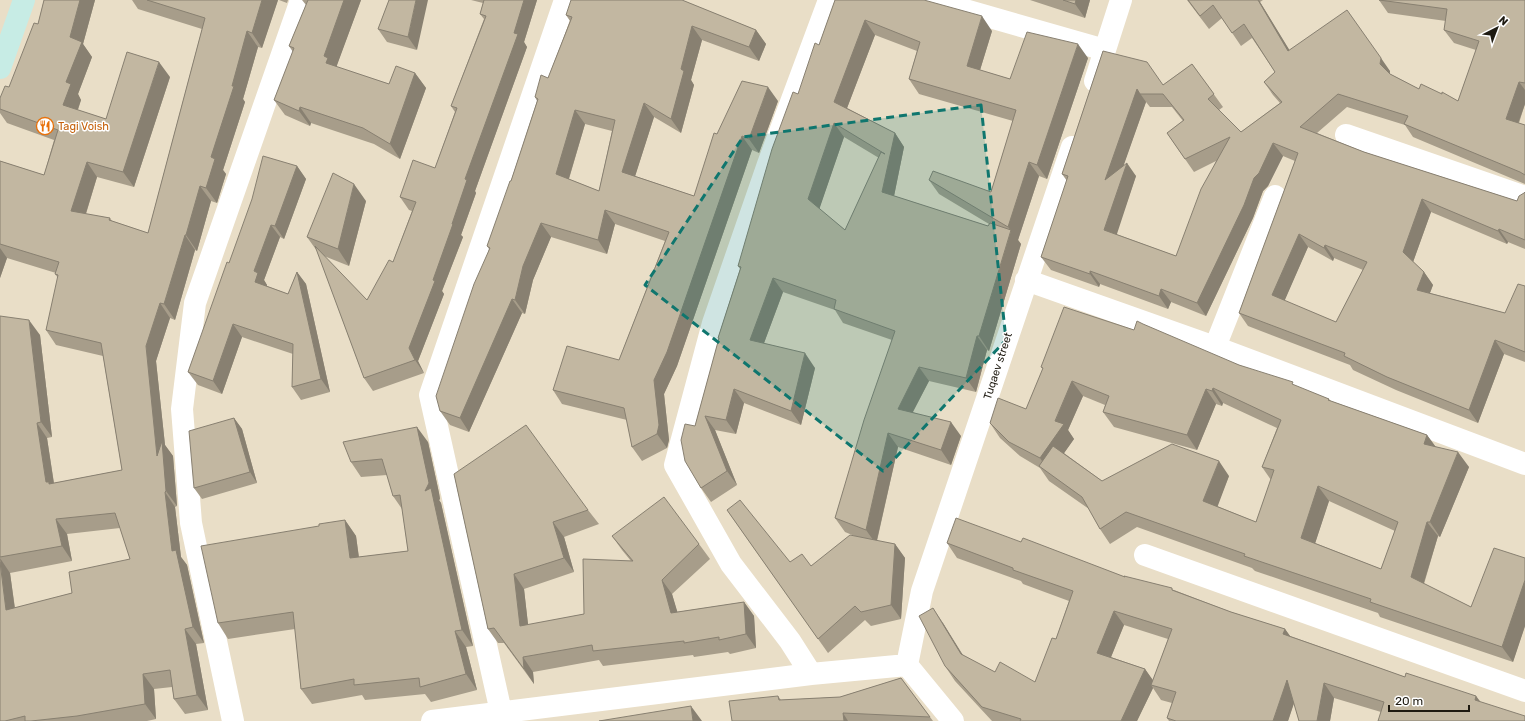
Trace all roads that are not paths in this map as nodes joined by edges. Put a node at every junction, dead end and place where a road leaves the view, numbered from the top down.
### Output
1 (24, 0) edge
2 (301, 0) edge
3 (565, 0) edge
4 (829, 0) edge
5 (930, 0) edge
6 (1121, 0) edge
7 (1105, 50) junction
8 (0, 68) edge
9 (1088, 102) edge
10 (1077, 131) edge
11 (1346, 135) dead end
12 (1275, 196) dead end
13 (1525, 197) edge
14 (1026, 280) junction
15 (1215, 346) junction
16 (1525, 464) edge
17 (1146, 555) dead end
18 (907, 665) junction
19 (812, 674) junction
20 (1524, 688) edge
21 (501, 712) junction
22 (233, 721) edge
23 (432, 721) edge
24 (953, 721) edge

1 - 8 main road
2 - 22 street
3 - 21 street
4 - 19 street
5 - 7 street
6 - 7 street
7 - 9 street
10 - 14 street, Tuqaev street
11 - 13 street
12 - 15 street
14 - 15 street
14 - 18 street, Tuqaev street
15 - 16 street
17 - 20 street
18 - 19 street
18 - 24 street
19 - 21 street
21 - 23 street

